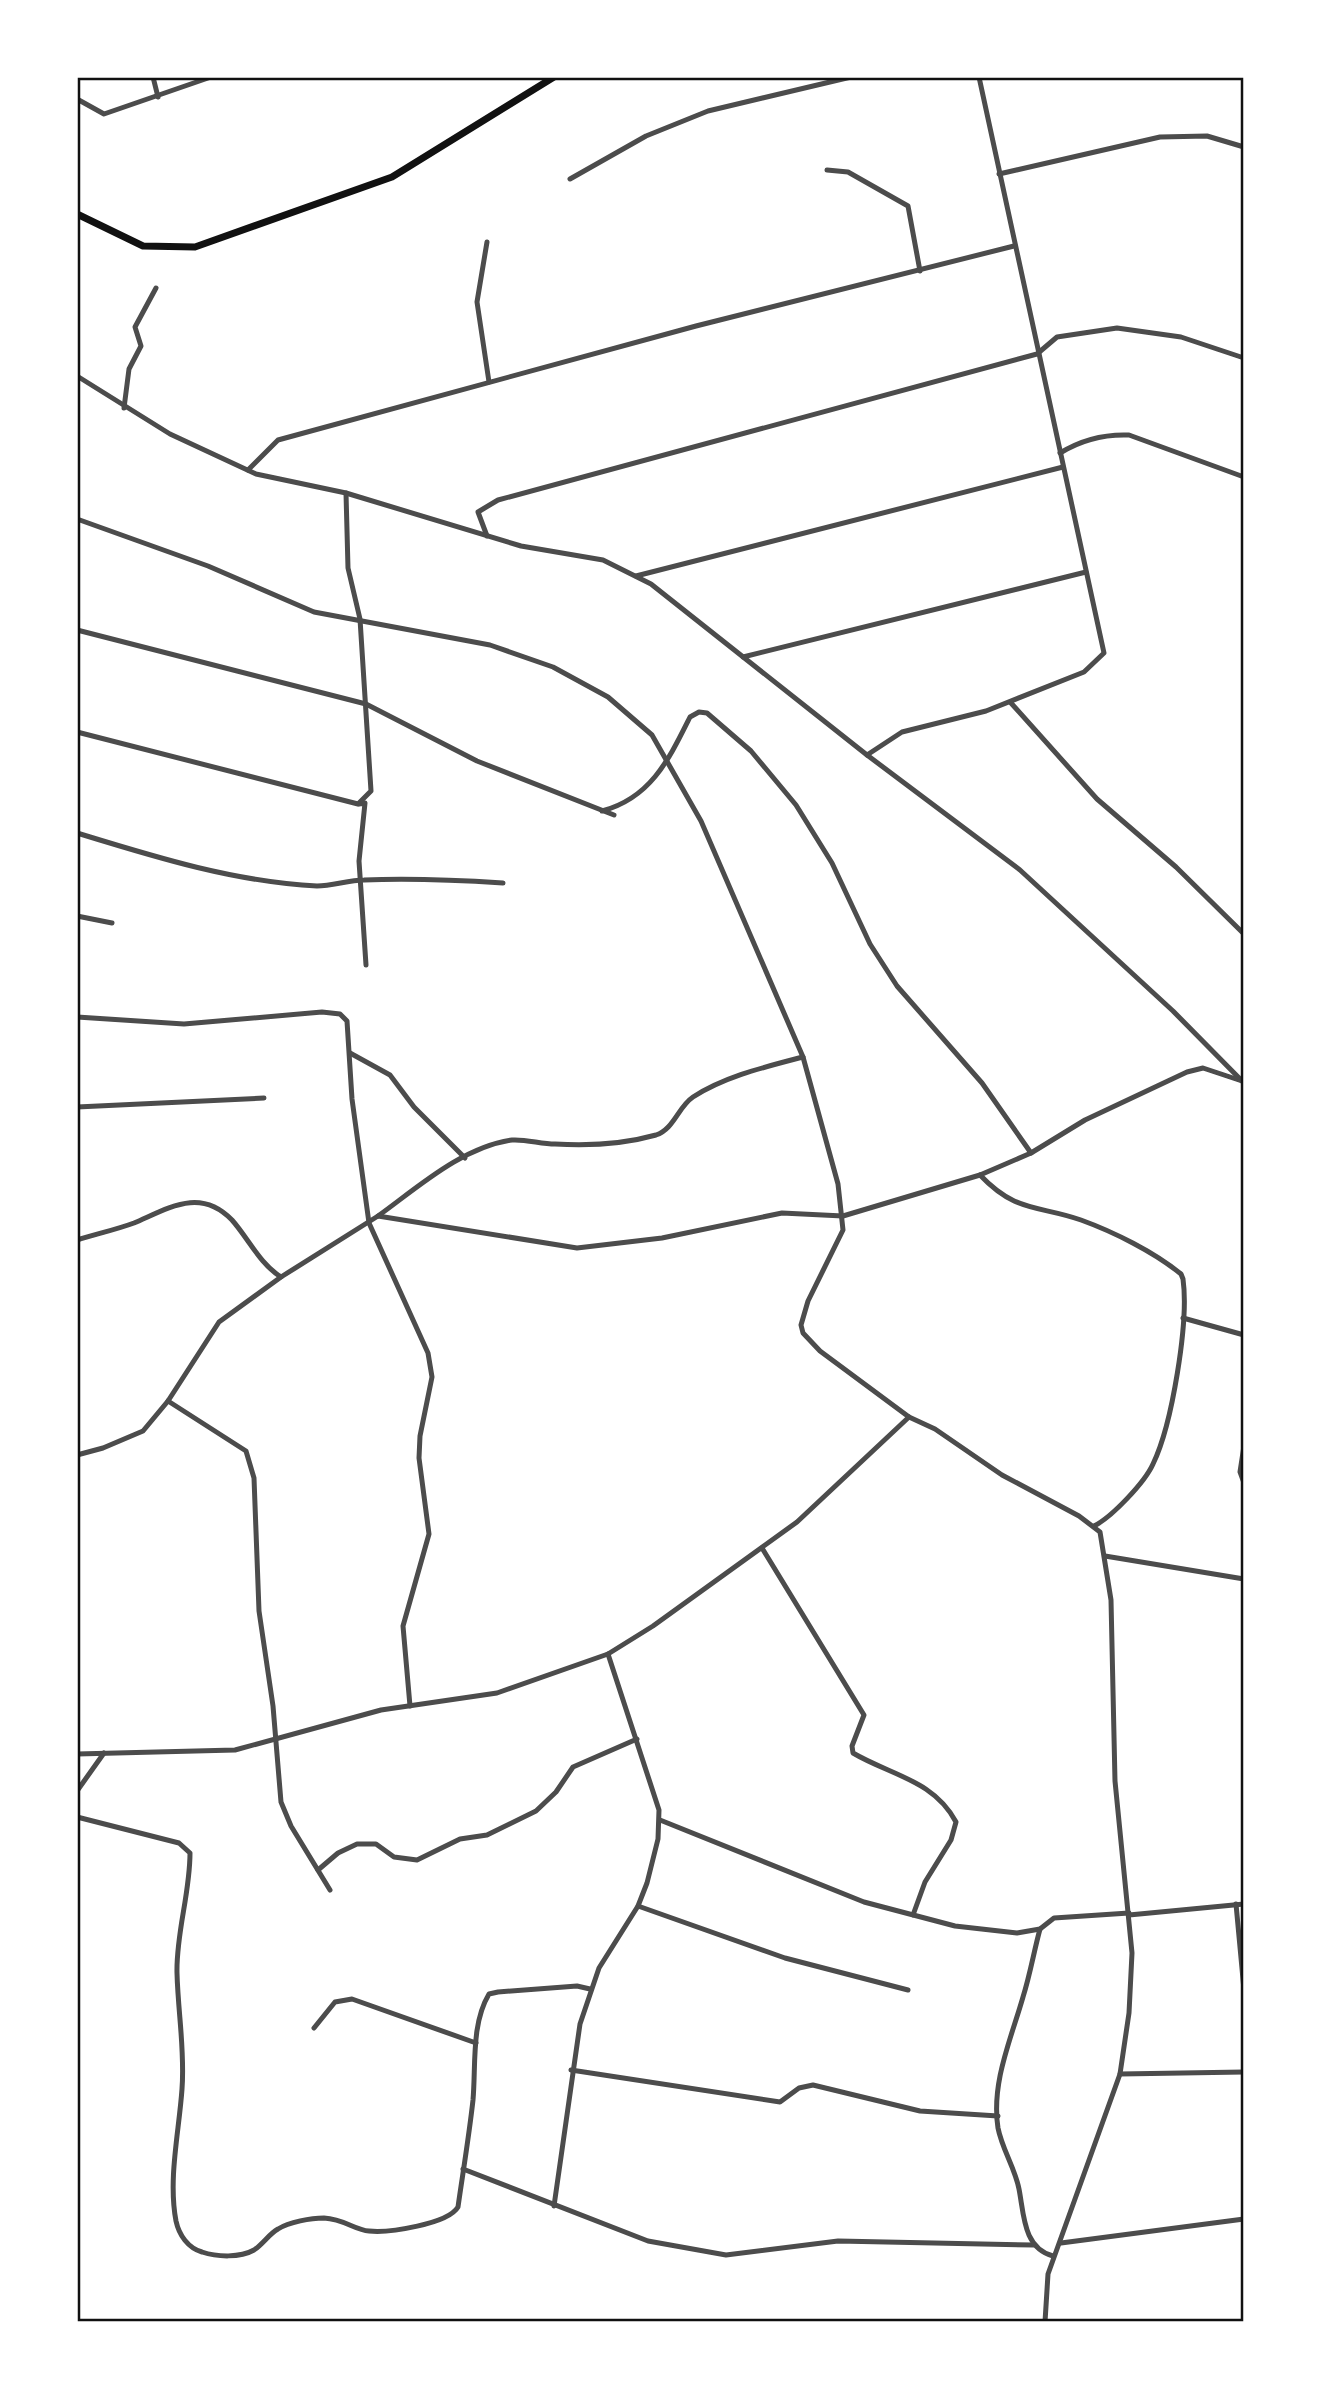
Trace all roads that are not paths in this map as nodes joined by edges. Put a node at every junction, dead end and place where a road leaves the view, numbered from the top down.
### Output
1 (153, 77) edge
2 (211, 77) edge
3 (554, 77) edge
4 (851, 77) edge
5 (979, 77) edge
6 (158, 97) junction
7 (77, 99) edge
8 (1244, 147) edge
9 (827, 170) dead end
10 (999, 174) junction
11 (570, 178) dead end
12 (77, 214) edge
13 (487, 242) dead end
14 (1014, 246) junction
15 (920, 271) junction
16 (156, 288) dead end
17 (1037, 354) junction
18 (1244, 358) edge
19 (77, 376) edge
20 (489, 382) junction
21 (124, 408) junction
22 (1059, 453) junction
23 (1063, 467) junction
24 (248, 470) junction
25 (1244, 477) edge
26 (346, 493) junction
27 (77, 519) edge
28 (487, 536) junction
29 (1086, 572) junction
30 (636, 576) junction
31 (360, 619) junction
32 (77, 630) edge
33 (743, 657) junction
34 (1011, 703) junction
35 (366, 704) junction
36 (77, 732) edge
37 (867, 755) junction
38 (667, 760) junction
39 (358, 804) junction
40 (602, 811) junction
41 (614, 815) dead end
42 (77, 833) edge
43 (360, 880) junction
44 (503, 883) dead end
45 (77, 916) edge
46 (112, 923) dead end
47 (1244, 934) edge
48 (366, 965) dead end
49 (77, 1017) edge
50 (350, 1053) junction
51 (803, 1057) junction
52 (1244, 1074) edge
53 (1243, 1082) edge
54 (264, 1098) dead end
55 (77, 1107) edge
56 (1031, 1153) junction
57 (465, 1157) junction
58 (980, 1175) junction
59 (378, 1216) junction
60 (843, 1216) junction
61 (369, 1223) junction
62 (77, 1240) edge
63 (281, 1277) junction
64 (1183, 1318) junction
65 (1244, 1335) edge
66 (167, 1401) junction
67 (909, 1417) junction
68 (1244, 1446) edge
69 (77, 1455) edge
70 (1244, 1483) edge
71 (1094, 1525) junction
72 (762, 1548) junction
73 (1105, 1556) junction
74 (1244, 1578) edge
75 (608, 1654) junction
76 (410, 1706) junction
77 (637, 1739) junction
78 (276, 1741) junction
79 (104, 1753) junction
80 (77, 1754) edge
81 (77, 1791) edge
82 (77, 1817) edge
83 (660, 1820) junction
84 (318, 1870) junction
85 (330, 1890) dead end
86 (1236, 1904) junction
87 (1244, 1904) edge
88 (638, 1906) junction
89 (1129, 1914) junction
90 (913, 1915) junction
91 (1040, 1929) junction
92 (590, 1989) junction
93 (908, 1990) dead end
94 (1244, 1990) edge
95 (314, 2028) dead end
96 (476, 2043) junction
97 (571, 2070) junction
98 (1244, 2072) edge
99 (1120, 2074) junction
100 (998, 2116) junction
101 (463, 2169) junction
102 (554, 2206) junction
103 (1244, 2219) edge
104 (1061, 2243) junction
105 (1034, 2245) junction
106 (1053, 2256) junction
107 (1045, 2322) edge

1 - 6 street
2 - 6 street
3 - 12 main road
4 - 11 street
5 - 10 street
6 - 7 street
8 - 10 street
9 - 15 street
10 - 14 street
13 - 20 street
14 - 15 street
14 - 17 street
15 - 20 street
16 - 21 street
17 - 18 street
17 - 22 street
17 - 28 street
19 - 21 street
20 - 24 street
21 - 24 street
22 - 23 street
22 - 25 street
23 - 29 street
23 - 30 street
24 - 26 street
26 - 28 street
26 - 31 street
27 - 31 street
28 - 30 street
29 - 33 street
29 - 34 street
30 - 33 street
31 - 35 street
31 - 38 street
32 - 35 street
33 - 37 street
34 - 37 street
34 - 47 street
35 - 39 street
35 - 40 street
36 - 39 street
37 - 53 street
38 - 40 street
38 - 51 street
38 - 56 street
39 - 43 street
40 - 41 street
42 - 43 street
43 - 44 street
43 - 48 street
45 - 46 street
49 - 50 street
50 - 57 street
50 - 61 street
51 - 57 street
51 - 60 street
52 - 53 street
53 - 56 street
54 - 55 street
56 - 58 street
57 - 59 street
58 - 60 street
58 - 64 street
59 - 60 street
59 - 61 street
60 - 67 street
61 - 63 street
61 - 76 street
62 - 63 street
63 - 66 street
64 - 65 street
64 - 71 street
66 - 69 street
66 - 78 street
67 - 71 street
67 - 72 street
68 - 70 street
71 - 73 street
72 - 75 street
72 - 90 street
73 - 74 street
73 - 89 street
75 - 76 street
75 - 77 street
76 - 78 street
77 - 83 street
77 - 84 street
78 - 79 street
78 - 84 street
79 - 80 street
79 - 81 street
82 - 101 street
83 - 88 street
83 - 90 street
84 - 85 street
86 - 87 street
86 - 89 street
86 - 94 street
88 - 92 street
88 - 93 street
89 - 91 street
89 - 99 street
90 - 91 street
91 - 100 street
92 - 96 street
92 - 97 street
95 - 96 street
96 - 101 street
97 - 100 street
97 - 102 street
98 - 99 street
99 - 104 street
100 - 105 street
101 - 102 street
102 - 105 street
103 - 104 street
104 - 106 street
105 - 106 street
106 - 107 street

